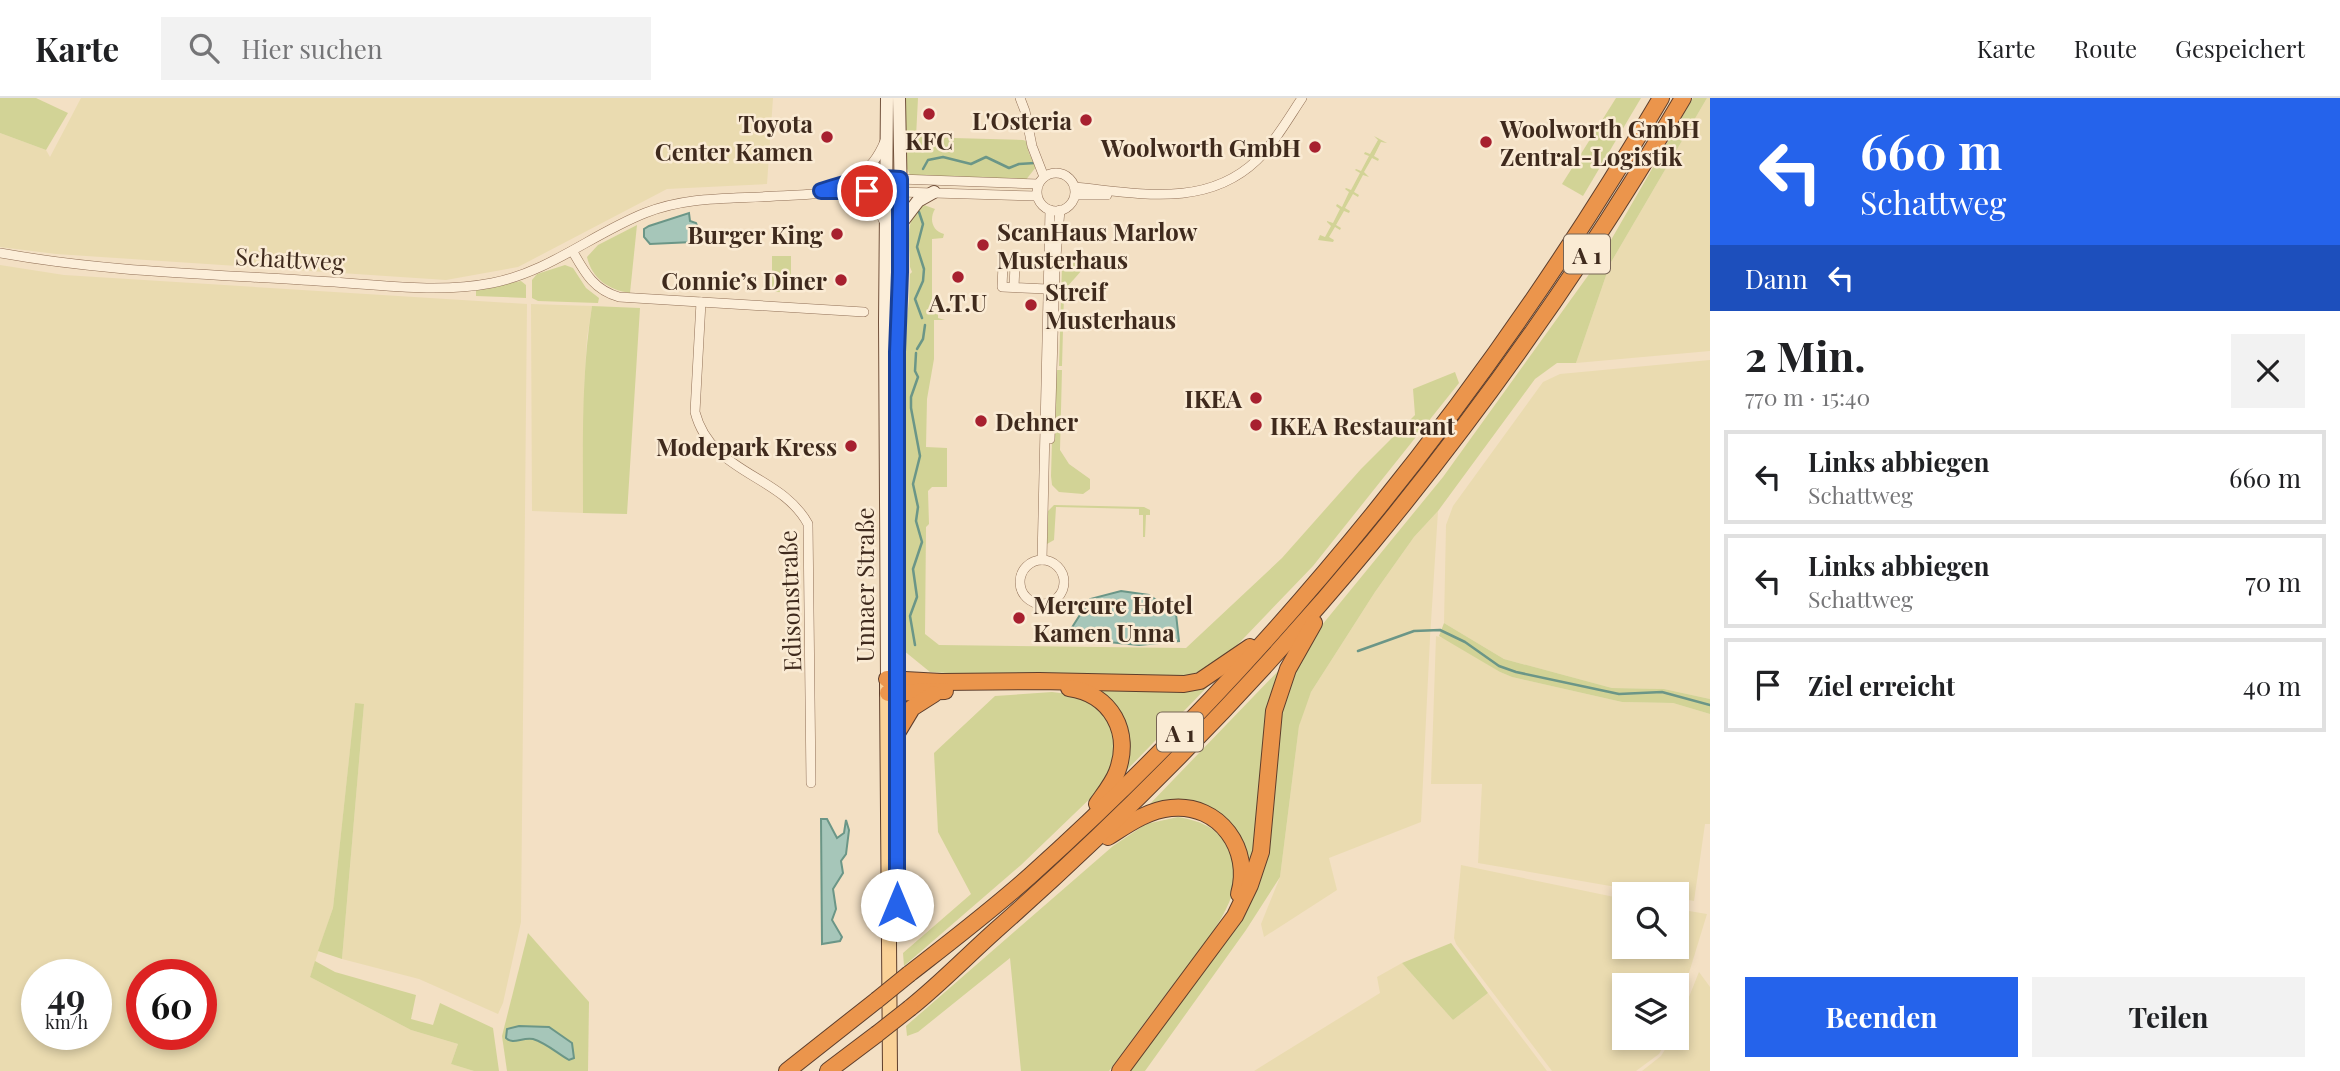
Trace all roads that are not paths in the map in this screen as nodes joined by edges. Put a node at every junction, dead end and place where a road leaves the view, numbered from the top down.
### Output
1 (887, 98) edge
2 (899, 98) edge
3 (1020, 98) edge
4 (1301, 98) edge
5 (1661, 98) edge
6 (1683, 98) edge
7 (887, 136) junction
8 (1045, 178) junction
9 (852, 180) junction
10 (894, 185) junction
11 (821, 191) junction
12 (844, 191) junction
13 (1075, 191) junction
14 (934, 192) junction
15 (1037, 196) junction
16 (1055, 210) junction
17 (893, 226) junction
18 (573, 252) junction
19 (0, 253) edge
20 (1014, 287) dead end
21 (1051, 289) junction
22 (701, 302) junction
23 (864, 312) dead end
24 (1042, 560) junction
25 (1336, 589) junction
26 (1280, 624) junction
27 (893, 686) junction
28 (939, 691) junction
29 (897, 733) junction
30 (811, 783) dead end
31 (1075, 834) junction
32 (1087, 849) junction
33 (788, 1071) edge
34 (828, 1071) edge
35 (890, 1071) edge
36 (899, 1071) edge
37 (1115, 1071) edge
38 (1121, 1071) edge

1 - 7 main road, Unnaer Straße
2 - 10 main road, Unnaer Straße
3 - 8 street
4 - 13 street
5 - 26 highway, A 1
6 - 25 highway, A 1
7 - 9 street, Schattweg
7 - 10 main road, Unnaer Straße
8 - 10 street
8 - 13 street
8 - 15 street
9 - 10 street, Schattweg
9 - 11 street, Schattweg
10 - 12 street, Schattweg
10 - 14 street
10 - 17 main road, Unnaer Straße
11 - 12 street, Schattweg
11 - 18 street, Schattweg
12 - 17 street, Schattweg
13 - 16 street
14 - 15 street
14 - 17 main road
15 - 16 street
16 - 21 street
17 - 27 main road, Unnaer Straße
18 - 19 street, Schattweg
18 - 22 street
20 - 21 street
21 - 24 street
22 - 23 street
22 - 30 street, Edisonstraße
24 - 24 street
25 - 32 highway, A 1
25 - 38 highway
26 - 27 highway
26 - 31 highway, A 1
27 - 28 highway
27 - 29 main road, Unnaer Straße
27 - 35 main road, Unnaer Straße
28 - 29 highway
28 - 31 highway
29 - 36 main road, Unnaer Straße
31 - 33 highway, A 1, bridge
32 - 34 highway, A 1, bridge
32 - 37 highway

